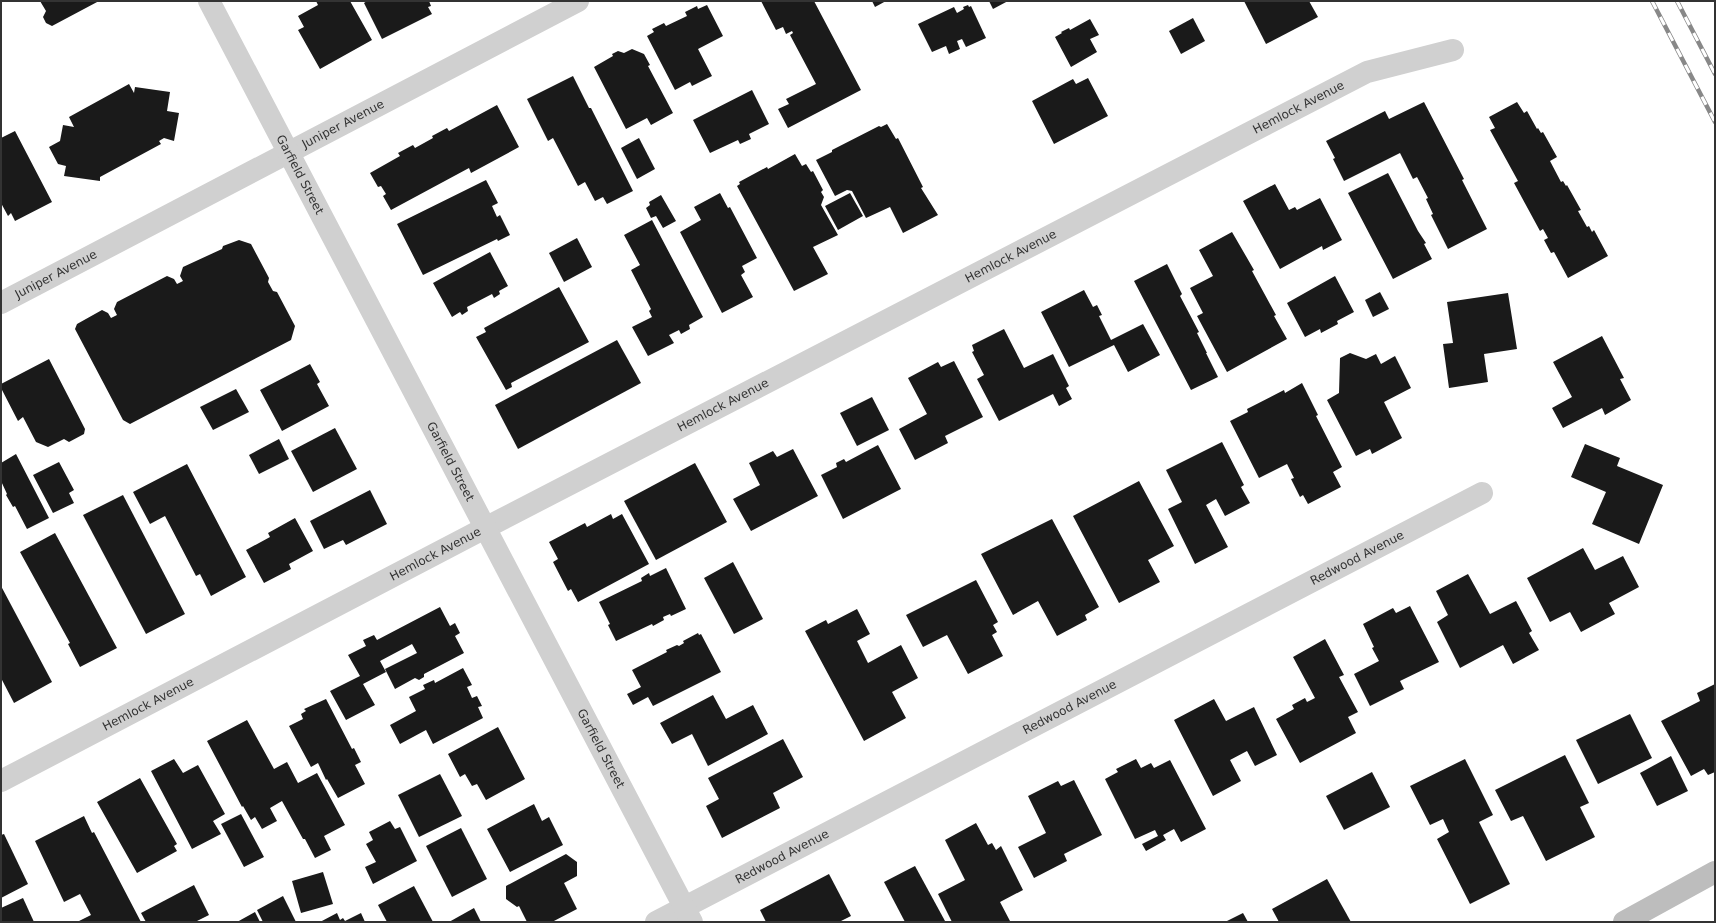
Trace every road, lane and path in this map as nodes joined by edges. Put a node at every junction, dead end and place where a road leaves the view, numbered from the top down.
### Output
1 (209, 1) edge
2 (578, 1) edge
3 (1453, 50) dead end
4 (289, 154) junction
5 (1, 303) edge
6 (1482, 493) dead end
7 (485, 528) junction
8 (1, 781) edge
9 (1715, 872) edge
10 (688, 915) edge
11 (656, 922) edge
12 (1624, 922) edge

1 - 4 street, Garfield Street
2 - 4 street, Juniper Avenue
3 - 7 street, Hemlock Avenue
4 - 5 street, Juniper Avenue
4 - 7 street, Garfield Street
6 - 10 street, Redwood Avenue
7 - 8 street, Hemlock Avenue
7 - 10 street, Garfield Street
9 - 12 main road
10 - 11 street, Redwood Avenue

